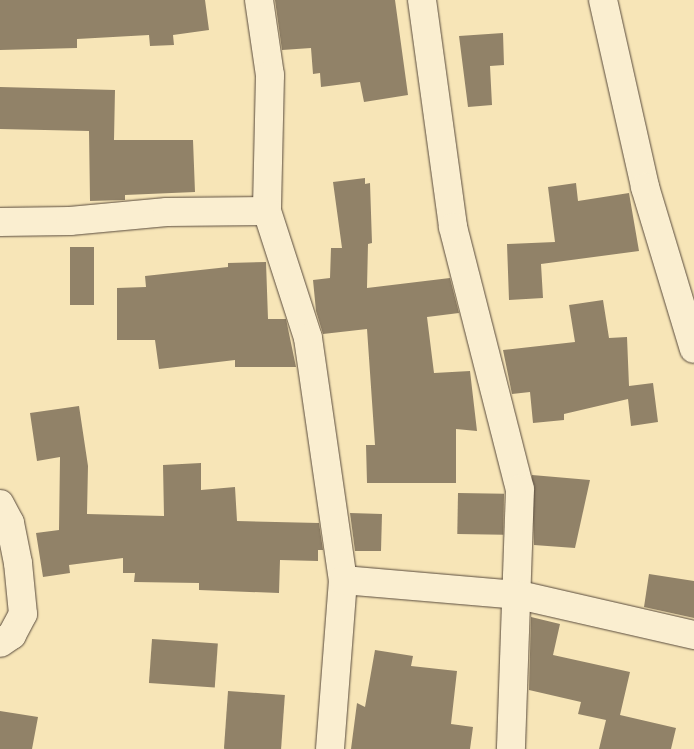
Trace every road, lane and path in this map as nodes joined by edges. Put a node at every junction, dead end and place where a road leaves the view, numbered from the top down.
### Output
1 (259, 0) edge
2 (422, 0) edge
3 (603, 0) edge
4 (267, 211) junction
5 (0, 222) edge
6 (694, 349) edge
7 (0, 504) edge
8 (343, 580) junction
9 (519, 596) junction
10 (694, 634) edge
11 (0, 643) edge
12 (330, 749) edge
13 (511, 749) edge

1 - 4 street
2 - 9 street
3 - 6 street
4 - 5 street
4 - 8 street
7 - 11 street
8 - 9 street
8 - 12 street
9 - 10 street
9 - 13 street

